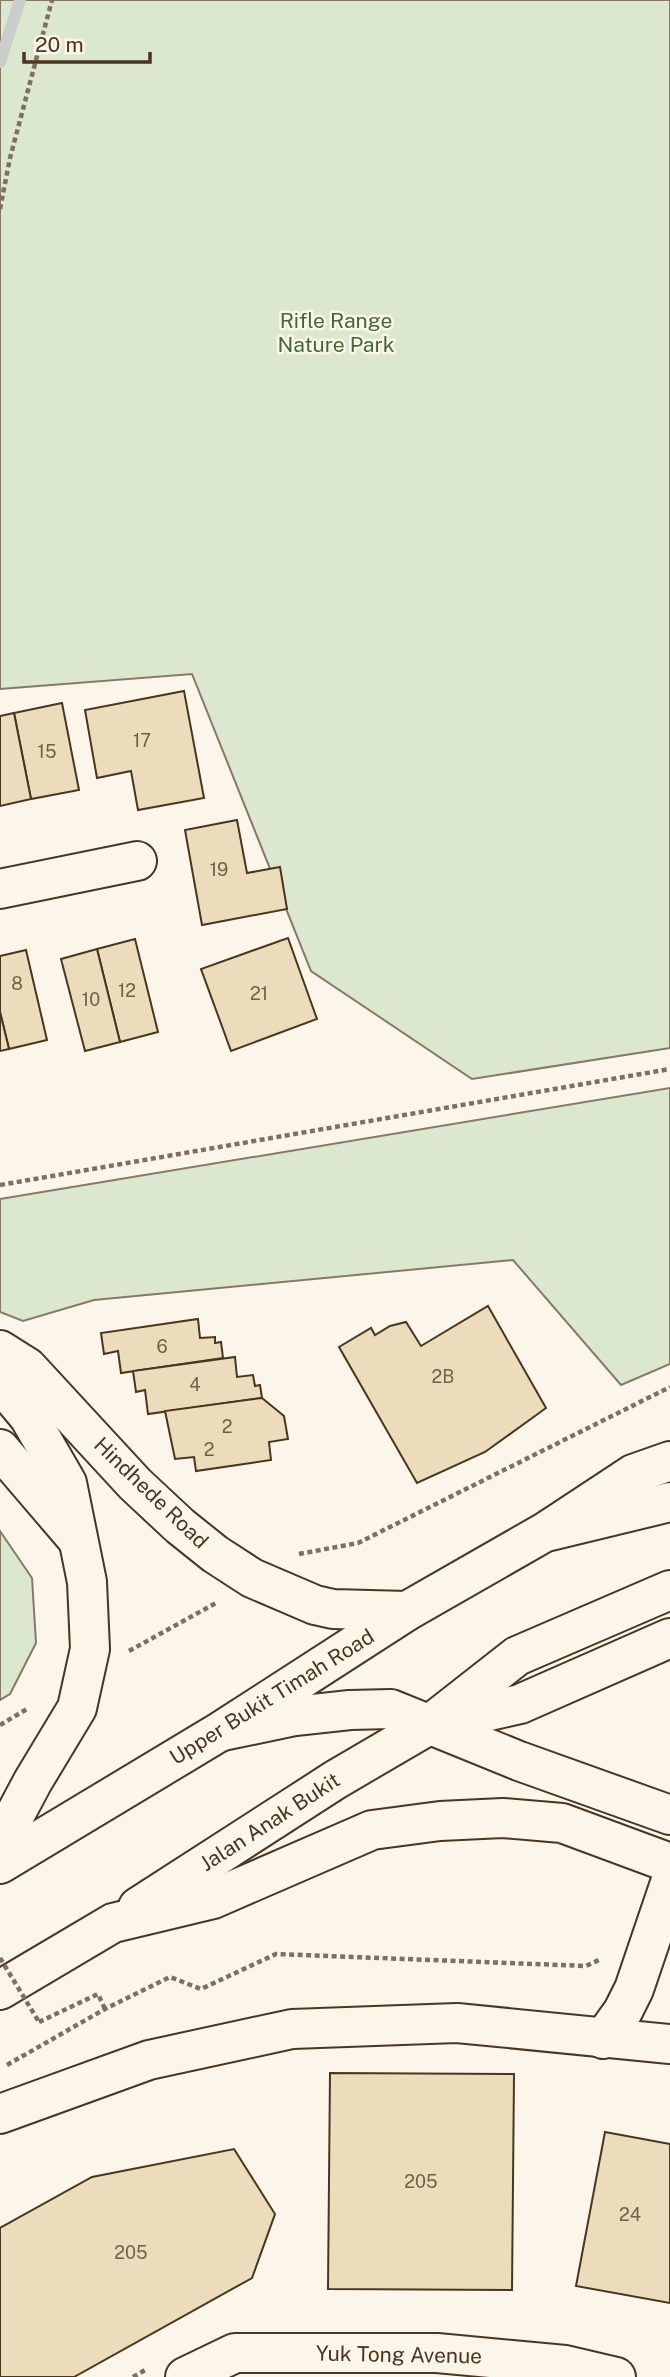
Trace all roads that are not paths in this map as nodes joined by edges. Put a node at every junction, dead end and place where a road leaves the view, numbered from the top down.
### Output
1 (137, 861) dead end
2 (0, 889) edge
3 (7, 1370) edge
4 (0, 1449) edge
5 (670, 1461) edge
6 (670, 1502) edge
7 (545, 1532) junction
8 (78, 1541) junction
9 (670, 1590) edge
10 (407, 1611) junction
11 (670, 1638) edge
12 (429, 1725) junction
13 (221, 1731) junction
14 (670, 1815) edge
15 (0, 1843) edge
16 (670, 1863) edge
17 (0, 1864) edge
18 (670, 1883) edge
19 (113, 1923) junction
20 (640, 1972) junction
21 (0, 1990) edge
22 (603, 2039) junction
23 (666, 2044) edge
24 (0, 2114) edge
25 (185, 2377) edge
26 (617, 2377) edge

1 - 2 main road
3 - 8 main road, Hindhede Road
3 - 10 main road, Hindhede Road
4 - 8 main road, Hindhede Road
5 - 7 main road
6 - 7 main road
7 - 10 main road, Upper Bukit Timah Road
8 - 15 main road, Hindhede Road
9 - 12 main road, Jalan Anak Bukit
10 - 13 main road, Upper Bukit Timah Road
11 - 12 main road, Jalan Anak Bukit
12 - 13 main road
12 - 14 main road
12 - 19 main road, Jalan Anak Bukit
13 - 17 main road, Upper Bukit Timah Road
16 - 19 main road
18 - 20 main road
19 - 21 main road
20 - 22 main road
20 - 23 main road
22 - 23 main road
22 - 24 main road
25 - 26 main road, Yuk Tong Avenue

